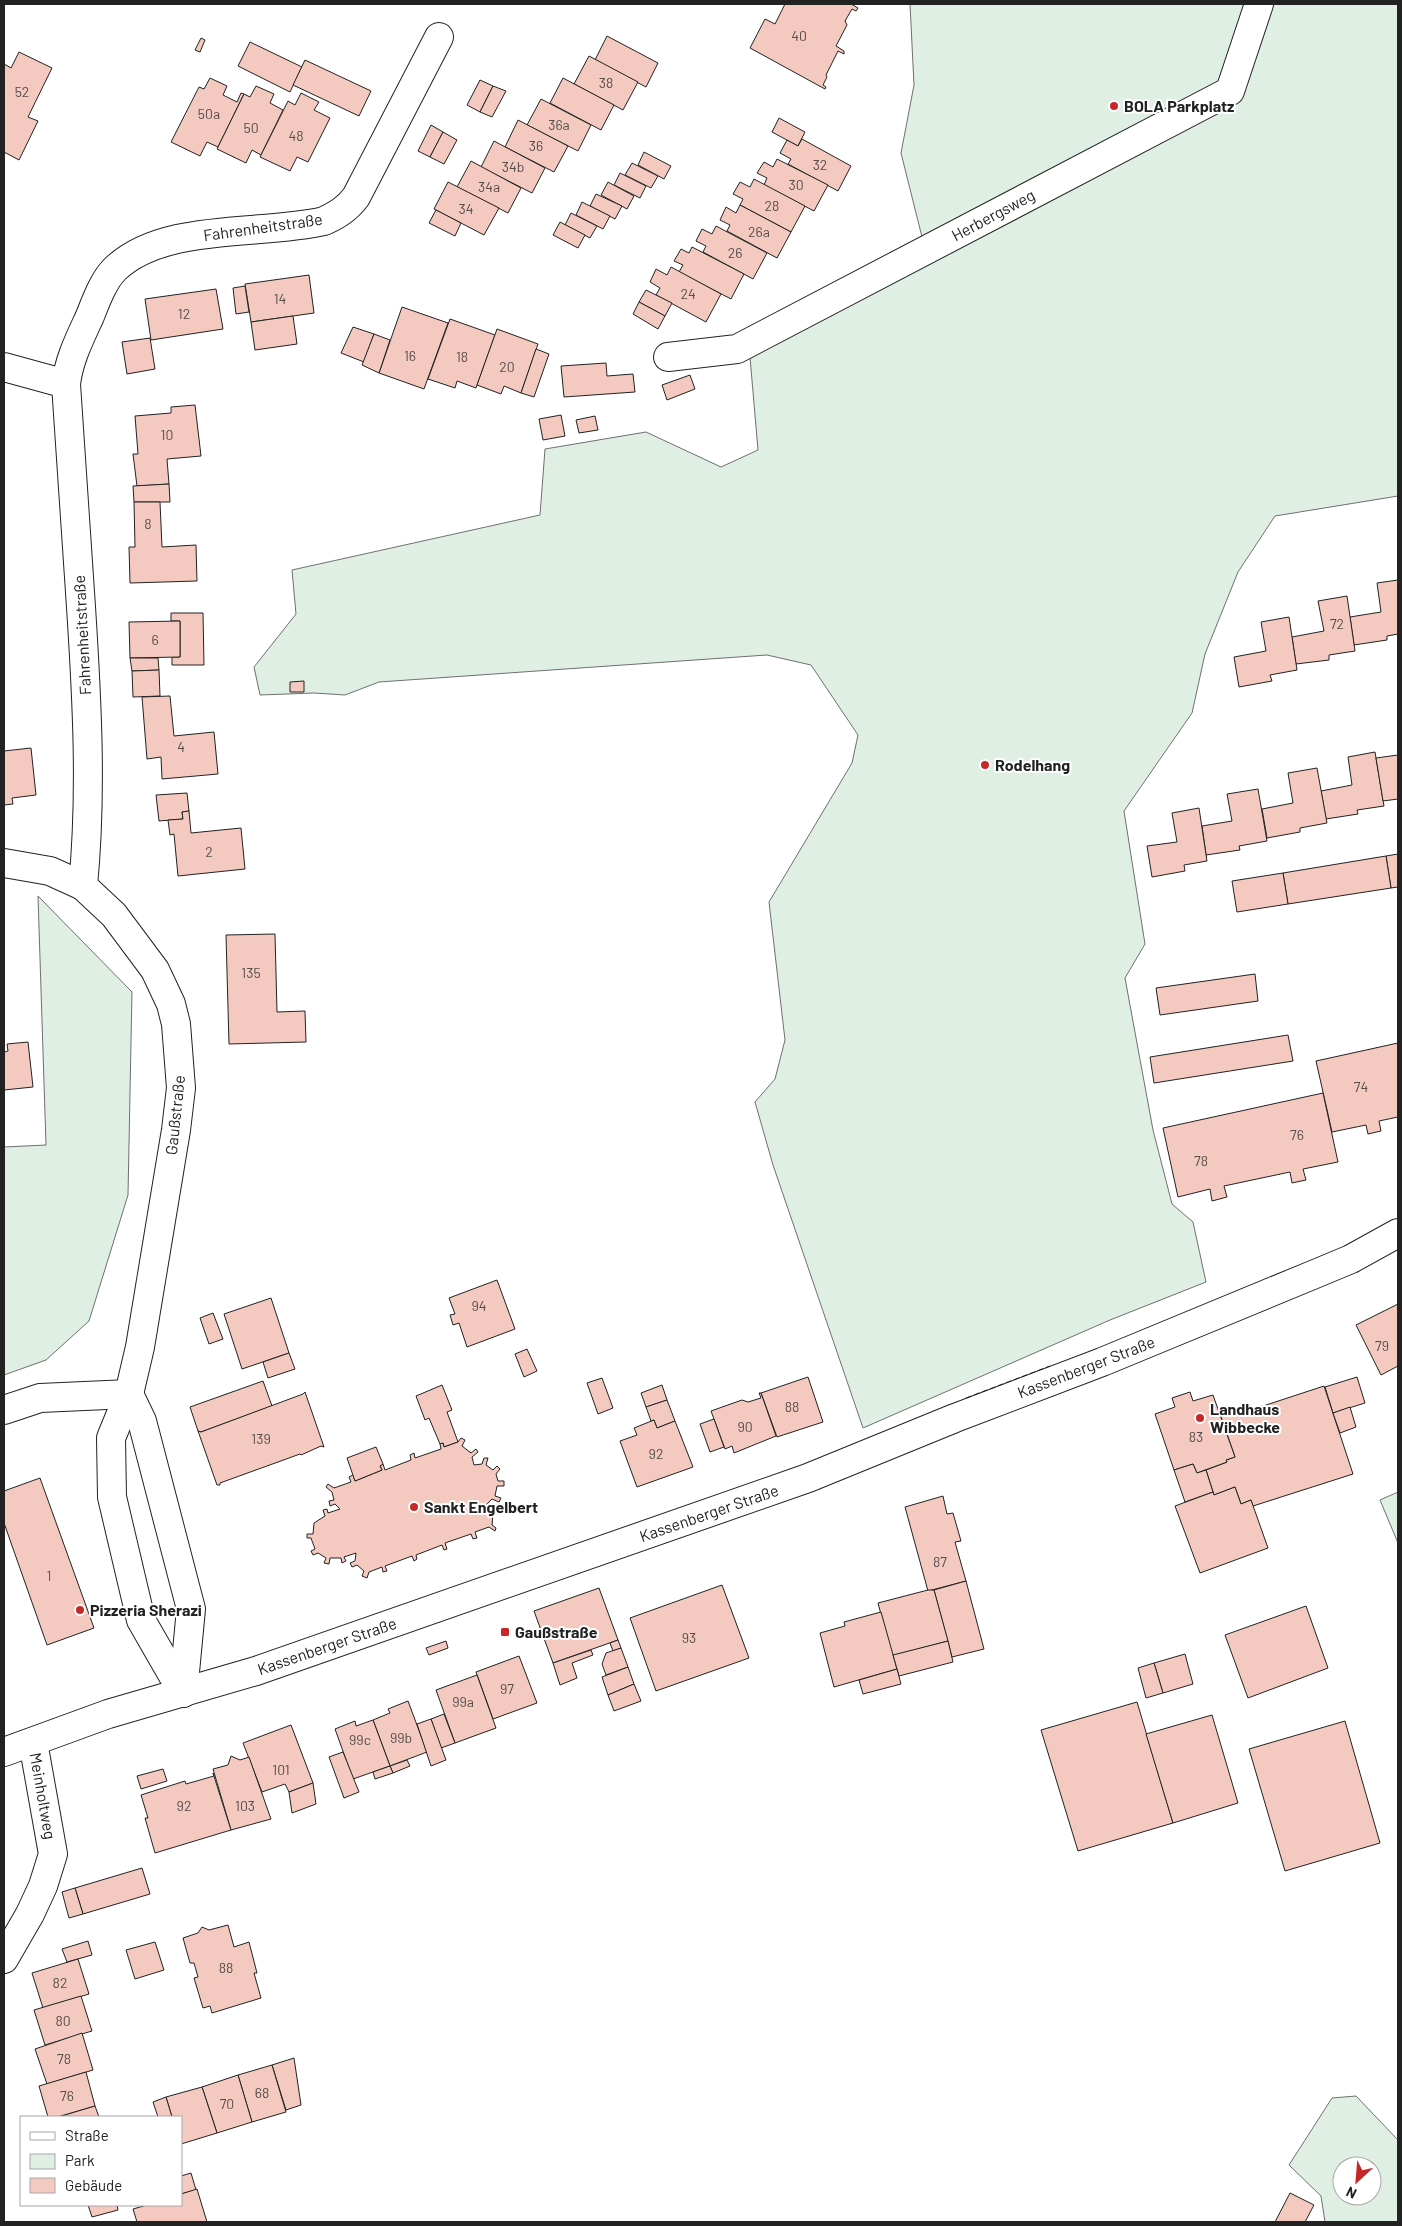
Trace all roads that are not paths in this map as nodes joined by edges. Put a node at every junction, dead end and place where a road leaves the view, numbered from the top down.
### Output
1 (1259, 4) edge
2 (439, 37) dead end
3 (668, 357) dead end
4 (4, 367) edge
5 (66, 384) junction
6 (4, 863) edge
7 (83, 886) junction
8 (1398, 1233) edge
9 (129, 1394) junction
10 (4, 1410) edge
11 (184, 1693) junction
12 (34, 1742) junction
13 (4, 1752) edge
14 (4, 1959) edge

1 - 3 street, Herbergsweg
2 - 5 street, Fahrenheitstraße
4 - 5 street
5 - 7 street, Fahrenheitstraße
6 - 7 street, Gaußstraße
7 - 9 street, Gaußstraße
8 - 11 street, Kassenberger Straße
9 - 10 street
9 - 11 street
9 - 11 street, Gaußstraße
11 - 12 street, Kassenberger Straße
12 - 13 street, Kassenberger Straße
12 - 14 street, Meinholtweg

